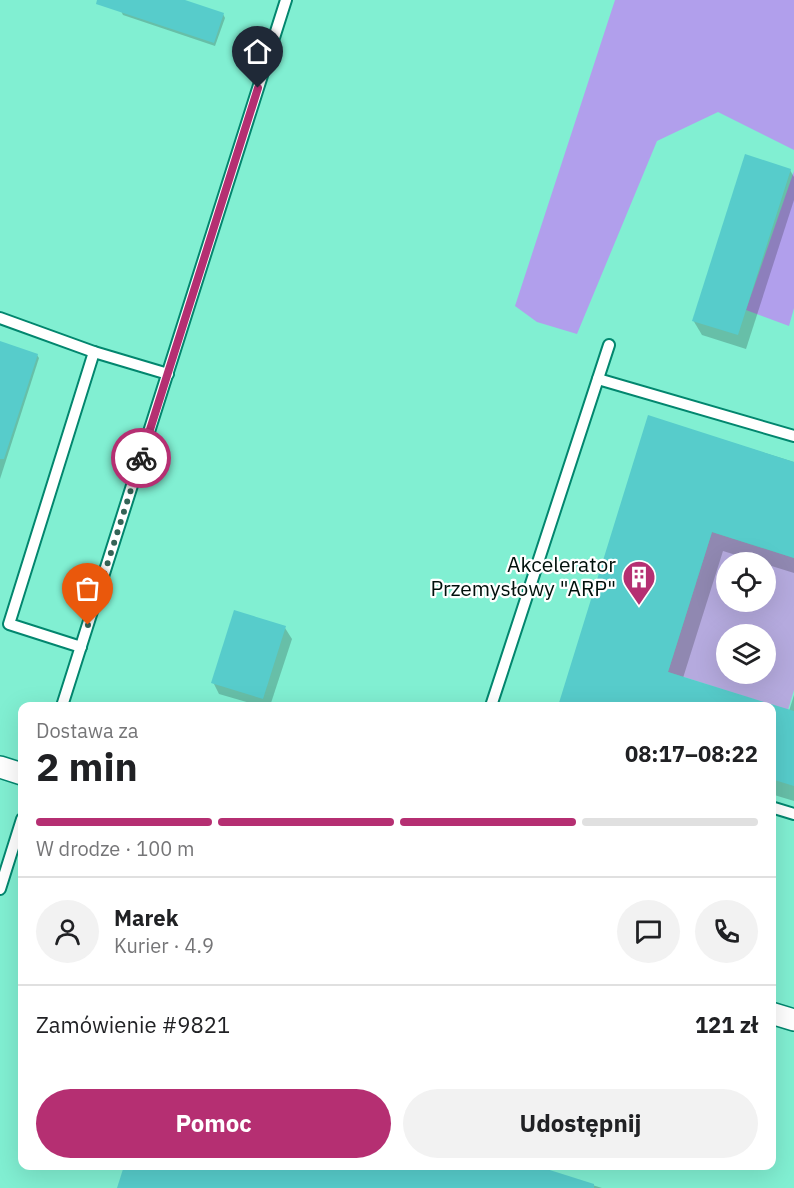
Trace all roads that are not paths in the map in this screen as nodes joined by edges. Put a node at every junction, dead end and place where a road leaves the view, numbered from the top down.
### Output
1 (286, 0) edge
2 (0, 318) edge
3 (609, 345) dead end
4 (94, 352) junction
5 (168, 374) junction
6 (598, 379) junction
7 (794, 436) edge
8 (81, 647) junction
9 (63, 702) edge
10 (492, 702) edge
11 (0, 767) edge
12 (18, 773) edge
13 (776, 809) edge
14 (794, 814) edge
15 (18, 832) edge
16 (0, 889) edge
17 (776, 1015) edge
18 (794, 1020) edge

1 - 5 lane
2 - 4 lane
3 - 6 lane
4 - 5 lane
4 - 8 lane
5 - 8 lane
6 - 7 lane
6 - 10 lane
8 - 9 lane
11 - 12 street
13 - 14 lane
15 - 16 lane
17 - 18 street

